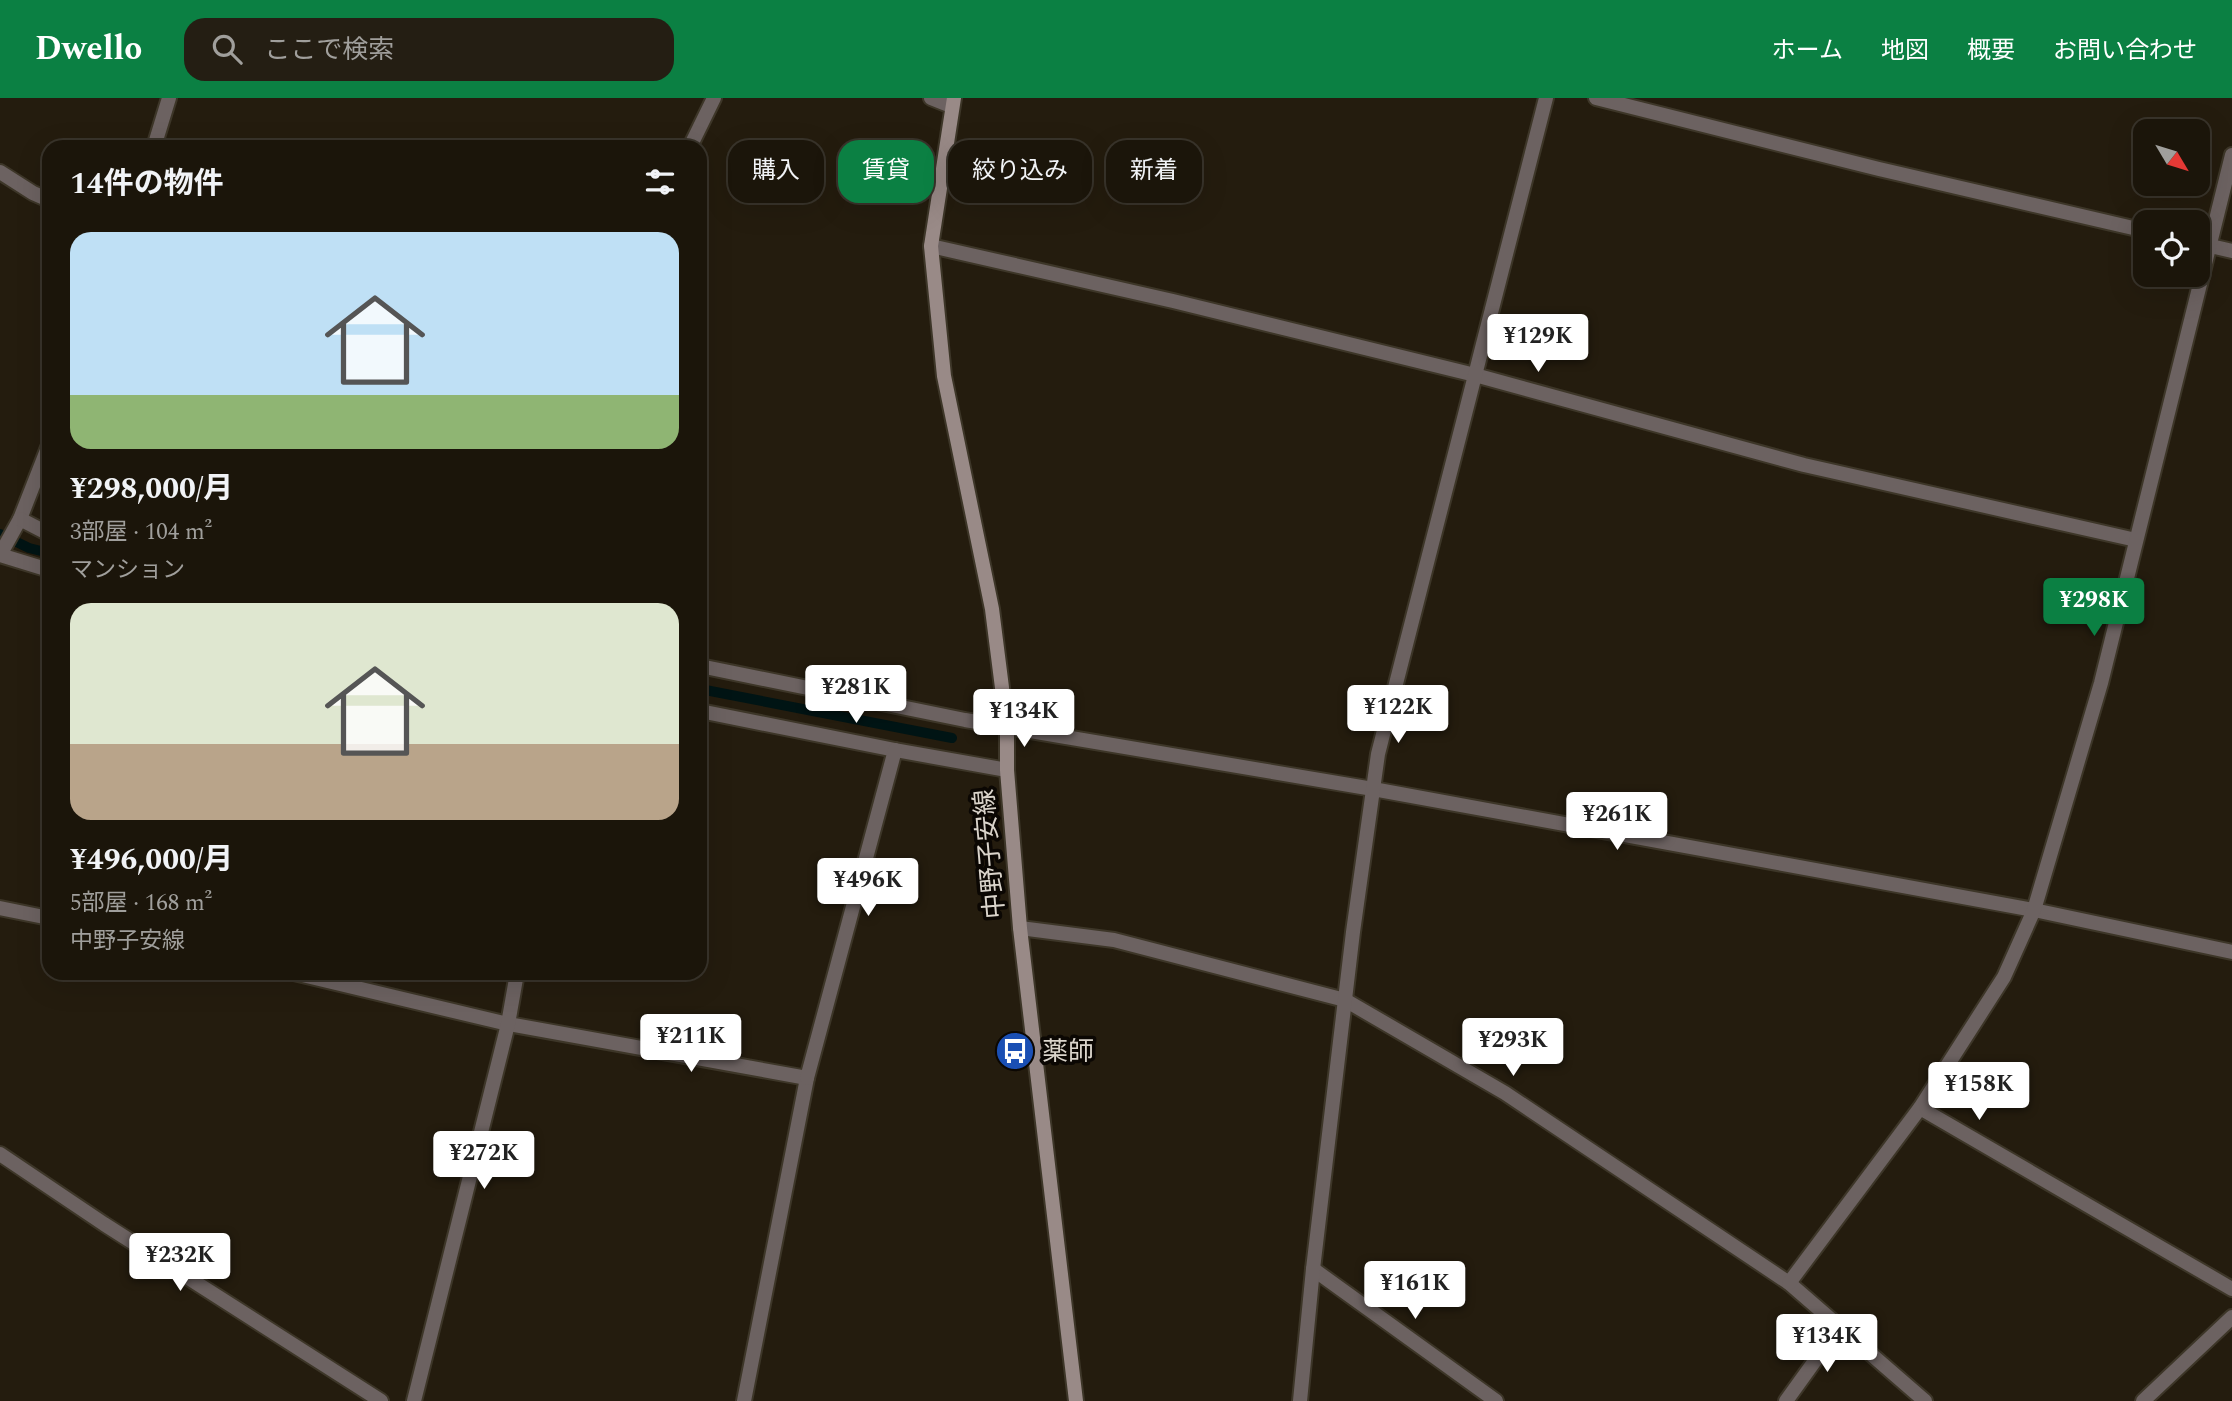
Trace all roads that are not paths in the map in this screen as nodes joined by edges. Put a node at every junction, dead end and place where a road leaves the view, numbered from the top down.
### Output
1 (169, 98) edge
2 (714, 98) edge
3 (931, 98) edge
4 (1546, 98) edge
5 (1596, 98) edge
6 (953, 102) edge
7 (156, 140) edge
8 (693, 140) edge
9 (2232, 155) edge
10 (0, 172) edge
11 (42, 197) edge
12 (2210, 225) edge
13 (2133, 228) edge
14 (931, 246) junction
15 (2210, 246) edge
16 (2232, 251) edge
17 (2194, 287) edge
18 (1475, 374) junction
19 (42, 462) edge
20 (19, 520) junction
21 (42, 531) edge
22 (2136, 540) junction
23 (1, 554) edge
24 (42, 568) edge
25 (707, 667) edge
26 (707, 713) edge
27 (1007, 727) junction
28 (895, 750) junction
29 (1007, 769) junction
30 (1373, 789) junction
31 (0, 908) edge
32 (2034, 910) junction
33 (42, 917) edge
34 (1020, 928) junction
35 (2232, 952) edge
36 (323, 980) edge
37 (516, 980) edge
38 (1345, 1000) junction
39 (508, 1024) junction
40 (807, 1078) junction
41 (1920, 1108) junction
42 (0, 1154) edge
43 (1313, 1269) junction
44 (1789, 1283) junction
45 (2232, 1289) edge
46 (2232, 1317) edge
47 (1840, 1326) junction
48 (381, 1401) edge
49 (414, 1401) edge
50 (744, 1401) edge
51 (1076, 1401) edge
52 (1300, 1401) edge
53 (1496, 1401) edge
54 (1786, 1401) edge
55 (1925, 1401) edge
56 (2143, 1401) edge

1 - 7 street
2 - 8 street
3 - 6 street
4 - 18 street
5 - 13 street
6 - 14 main road, 中野子安線
9 - 12 street
10 - 11 street
14 - 18 street
14 - 27 main road, 中野子安線
15 - 16 street
17 - 22 street
18 - 22 street
18 - 30 street
19 - 20 street
20 - 21 street
20 - 23 street
22 - 32 street
23 - 24 street
25 - 27 street
26 - 28 street
27 - 29 main road, 中野子安線
27 - 30 street
28 - 29 street
28 - 40 street
29 - 34 main road, 中野子安線
30 - 32 street
30 - 38 street
31 - 33 street
32 - 35 street
32 - 41 street
34 - 38 street
34 - 51 main road, 中野子安線
36 - 39 street
37 - 39 street
38 - 43 street
38 - 44 street
39 - 40 street
39 - 49 street
40 - 50 street
41 - 44 street
41 - 45 street
42 - 48 street
43 - 52 street
43 - 53 street
44 - 47 street
46 - 56 street
47 - 54 street
47 - 55 street

